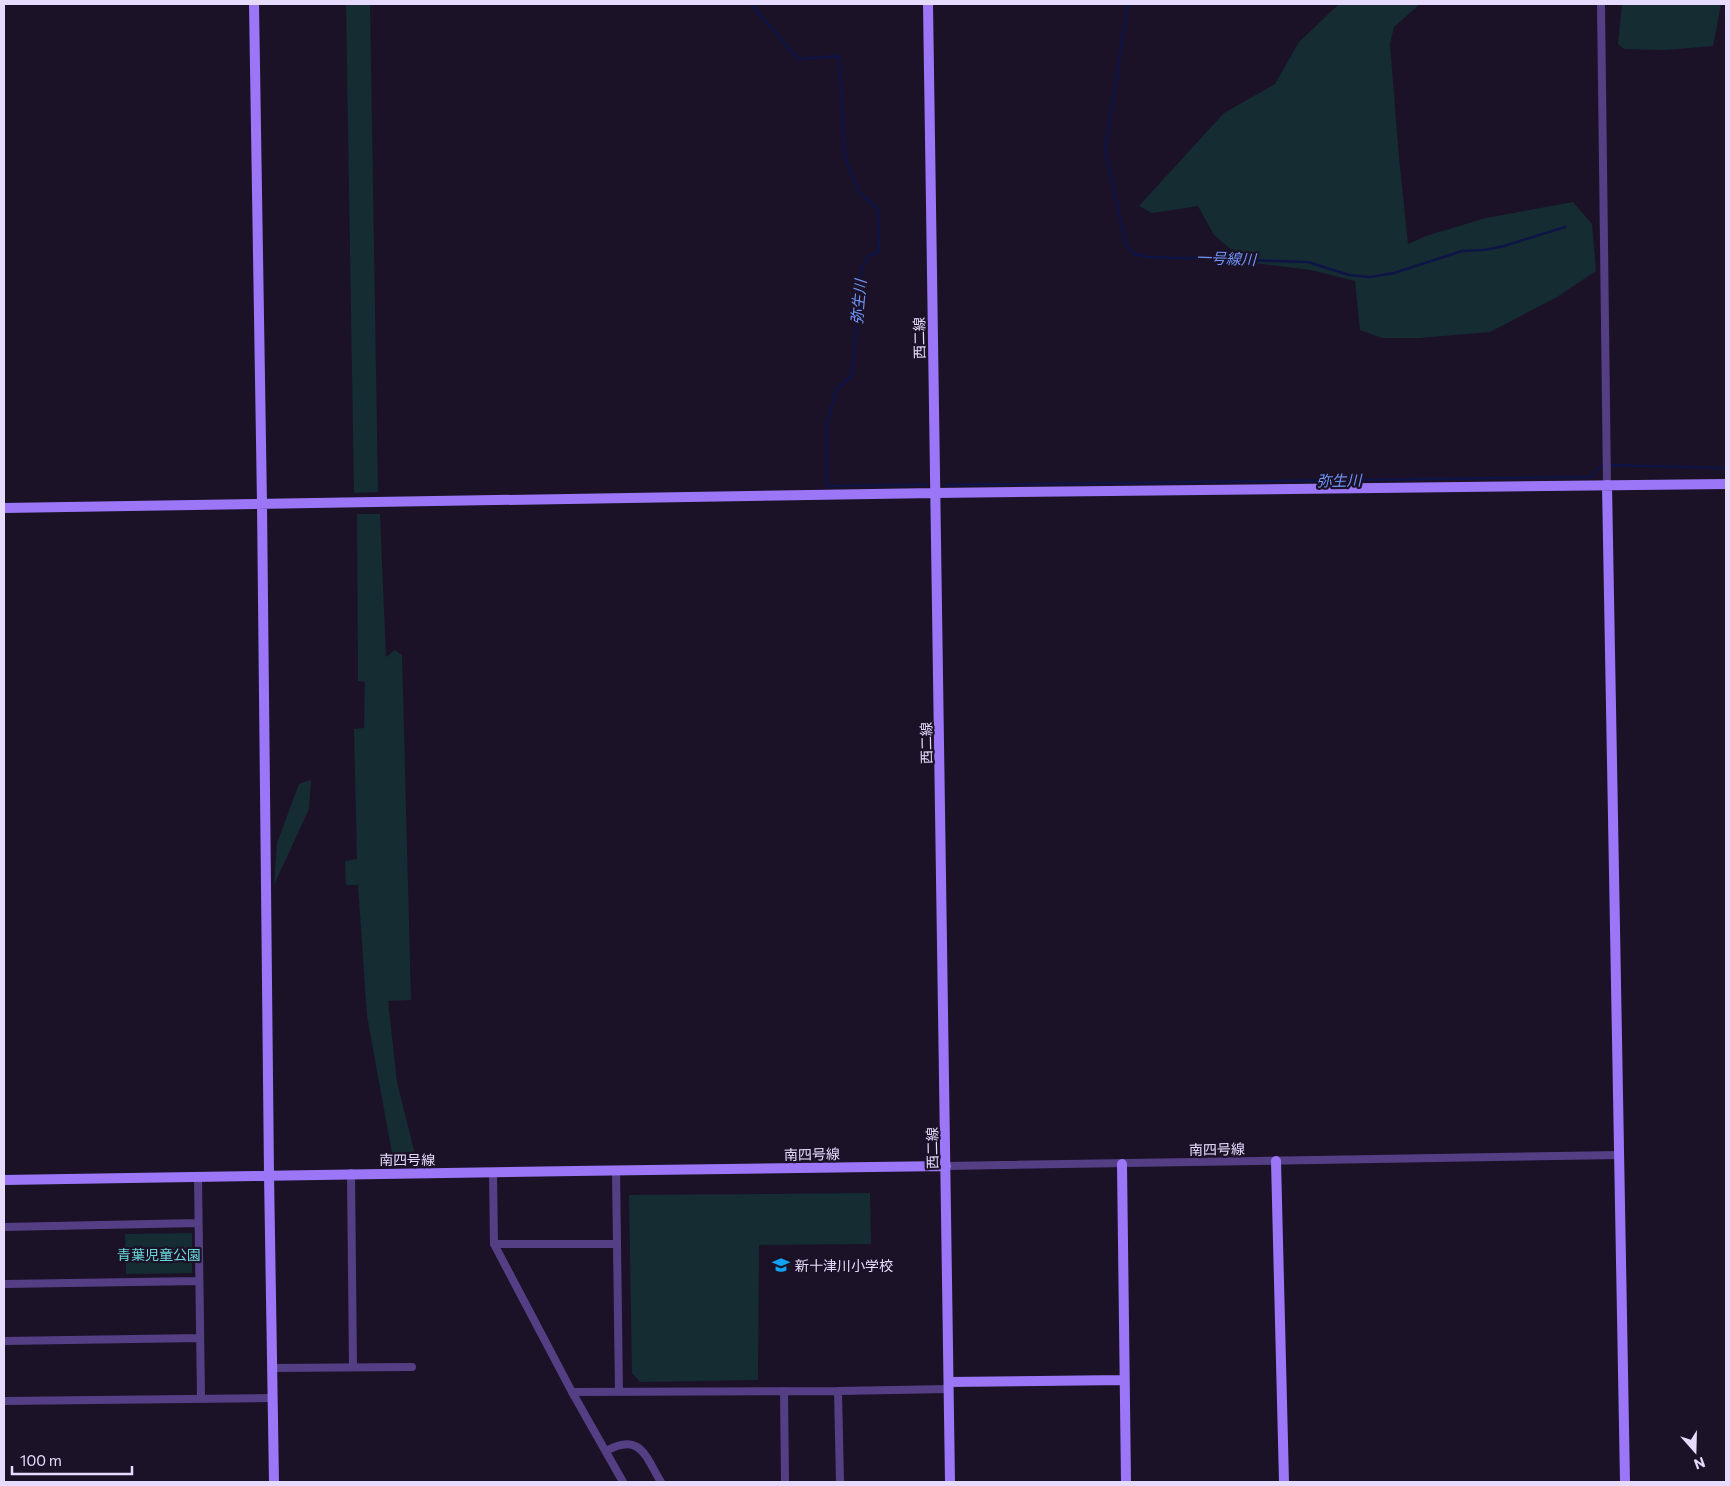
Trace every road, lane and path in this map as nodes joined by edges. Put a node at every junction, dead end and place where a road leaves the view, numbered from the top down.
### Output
1 (254, 4) edge
2 (928, 4) edge
3 (1601, 4) edge
4 (1726, 484) edge
5 (1607, 485) junction
6 (936, 493) junction
7 (262, 504) junction
8 (4, 508) edge
9 (1620, 1155) junction
10 (1276, 1162) junction
11 (1122, 1164) junction
12 (946, 1166) junction
13 (616, 1171) junction
14 (493, 1172) junction
15 (351, 1173) junction
16 (268, 1174) junction
17 (198, 1176) junction
18 (4, 1180) edge
19 (198, 1223) junction
20 (4, 1227) edge
21 (494, 1244) junction
22 (616, 1244) junction
23 (199, 1280) junction
24 (4, 1284) edge
25 (200, 1338) junction
26 (4, 1341) edge
27 (353, 1367) junction
28 (412, 1367) dead end
29 (272, 1368) junction
30 (1124, 1380) junction
31 (949, 1386) junction
32 (784, 1390) junction
33 (838, 1391) junction
34 (572, 1392) junction
35 (619, 1392) junction
36 (272, 1398) junction
37 (201, 1399) junction
38 (4, 1401) edge
39 (606, 1451) junction
40 (274, 1482) edge
41 (623, 1482) edge
42 (661, 1482) edge
43 (786, 1482) edge
44 (840, 1482) edge
45 (950, 1482) edge
46 (1126, 1482) edge
47 (1284, 1482) edge
48 (1625, 1482) edge

1 - 7 street
2 - 6 street, 西二線
3 - 5 street
4 - 5 street
5 - 6 street
5 - 9 street
6 - 7 street
6 - 12 street, 西二線
7 - 8 street
7 - 16 street
9 - 10 street, 南四号線
9 - 48 street
10 - 11 street, 南四号線
10 - 47 street
11 - 12 street, 南四号線
11 - 30 street
12 - 13 street, 南四号線
12 - 31 street, 西二線
13 - 14 street, 南四号線
13 - 22 street
14 - 15 street, 南四号線
14 - 21 street
15 - 16 street, 南四号線
15 - 27 street
16 - 17 street, 南四号線
16 - 29 street
17 - 18 street, 南四号線
17 - 19 street
19 - 20 street
19 - 23 street
21 - 22 street
21 - 34 street
22 - 35 street
23 - 24 street
23 - 25 street
25 - 26 street
25 - 37 street
27 - 28 street
27 - 29 street
29 - 36 street
30 - 31 street
30 - 46 street
31 - 33 street
31 - 45 street, 西二線
32 - 33 street
32 - 35 street
32 - 43 street
33 - 44 street
34 - 35 street
34 - 39 street
36 - 37 street
36 - 40 street
37 - 38 street
39 - 41 street
39 - 42 street

